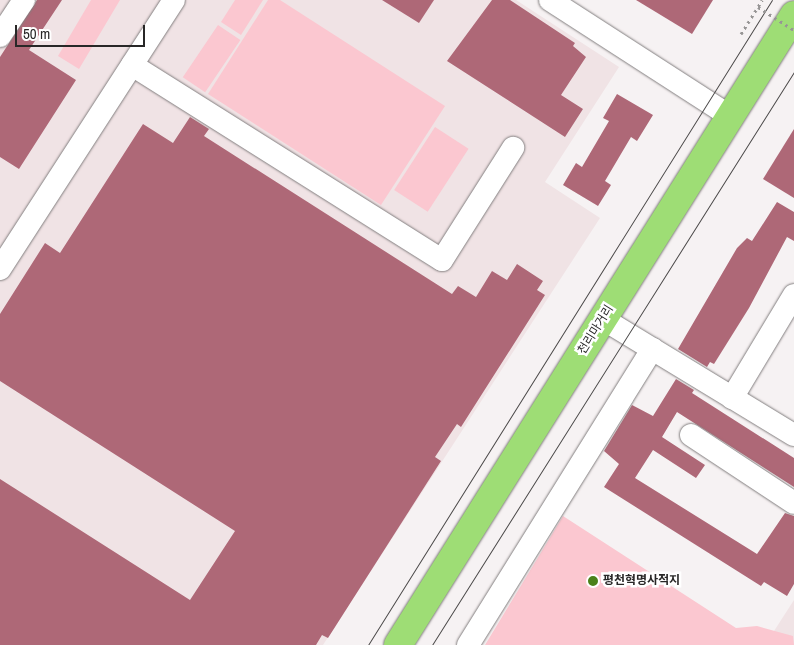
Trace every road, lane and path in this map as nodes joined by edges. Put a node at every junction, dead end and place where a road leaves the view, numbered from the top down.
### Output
1 (24, 0) edge
2 (174, 0) edge
3 (550, 0) edge
4 (762, 0) edge
5 (758, 7) junction
6 (792, 28) edge
7 (741, 34) dead end
8 (0, 36) edge
9 (132, 65) junction
10 (730, 116) junction
11 (513, 148) dead end
12 (0, 269) edge
13 (794, 295) edge
14 (603, 318) junction
15 (652, 349) junction
16 (732, 398) junction
17 (691, 435) dead end
18 (794, 435) edge
19 (794, 503) edge
20 (398, 645) edge
21 (468, 645) edge

1 - 8 street
2 - 9 street
3 - 10 street
4 - 5 path
5 - 6 path, bridge
5 - 7 path
6 - 10 highway, 천리마거리
9 - 11 street
9 - 12 street
10 - 14 highway, 천리마거리
13 - 16 street
14 - 15 street
14 - 20 highway, 천리마거리
15 - 16 street
15 - 21 street
16 - 18 street
17 - 19 street

